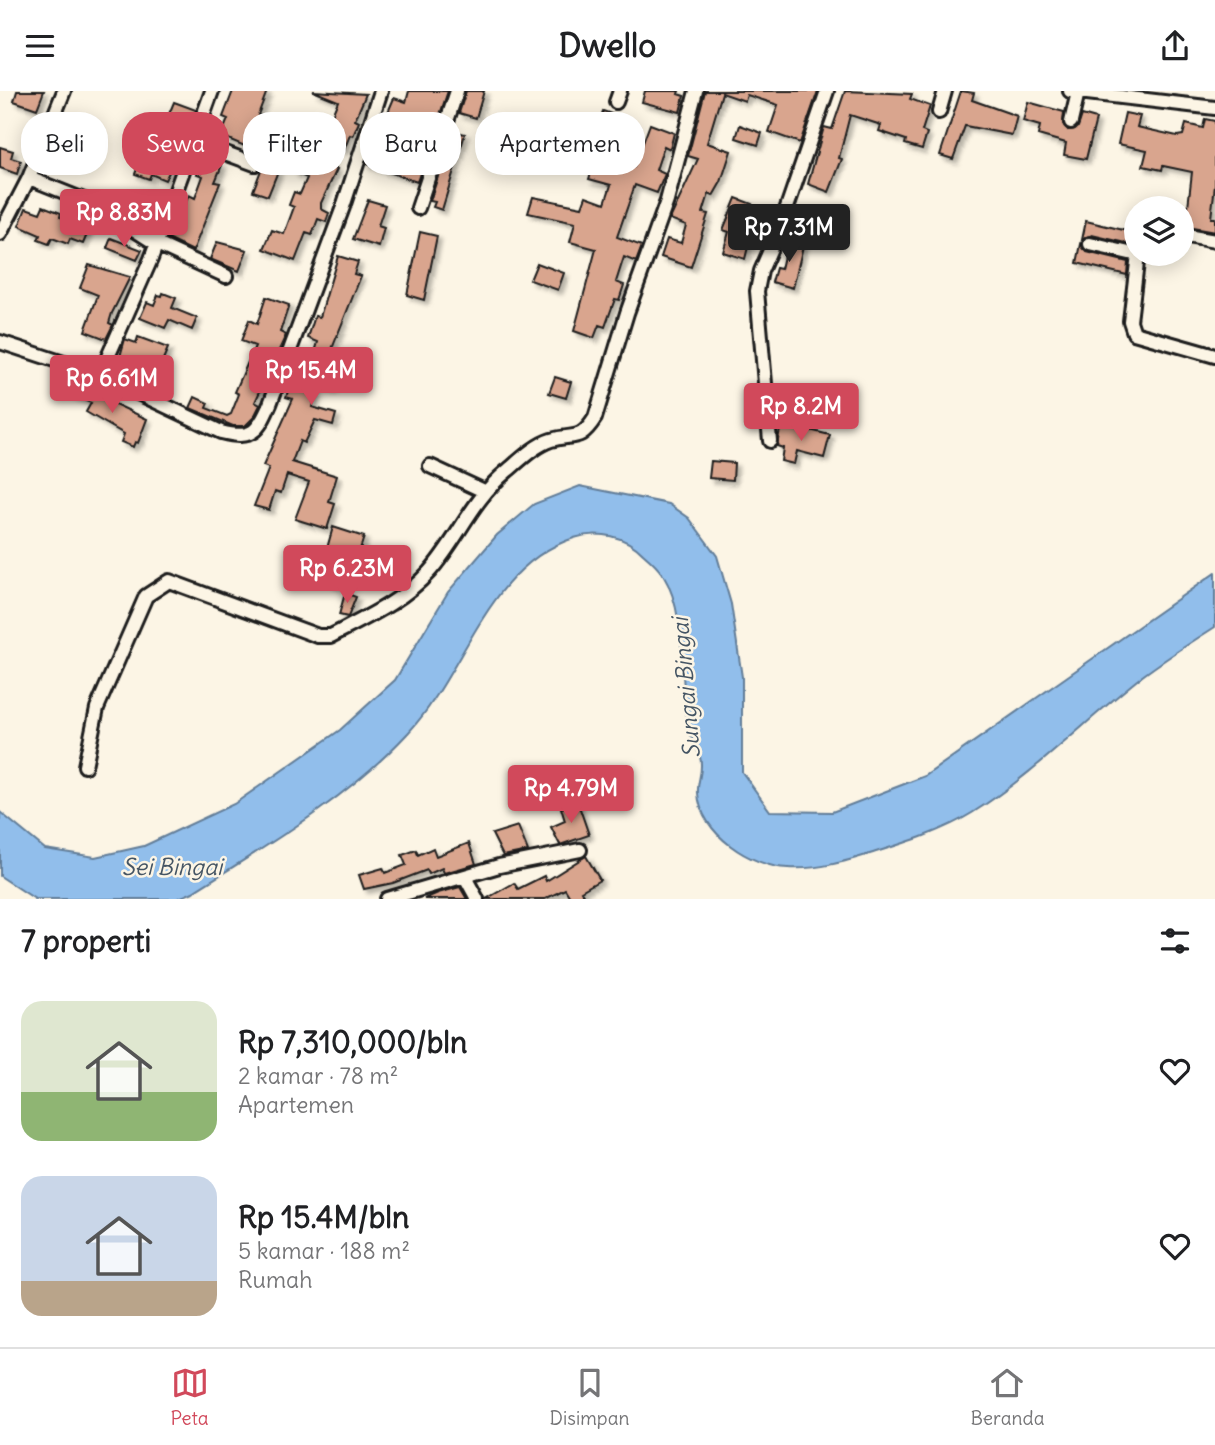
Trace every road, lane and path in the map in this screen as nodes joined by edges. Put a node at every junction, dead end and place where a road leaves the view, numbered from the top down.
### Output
1 (64, 91) edge
2 (212, 91) edge
3 (381, 91) edge
4 (457, 91) edge
5 (696, 91) edge
6 (827, 91) edge
7 (945, 91) edge
8 (1074, 92) edge
9 (1215, 107) edge
10 (204, 112) edge
11 (939, 113) dead end
12 (1071, 122) dead end
13 (180, 175) edge
14 (29, 179) junction
15 (418, 208) dead end
16 (0, 234) edge
17 (1194, 237) edge
18 (1215, 241) edge
19 (155, 243) junction
20 (1090, 243) dead end
21 (1124, 251) edge
22 (1137, 266) edge
23 (226, 276) dead end
24 (0, 342) edge
25 (1215, 356) edge
26 (100, 375) junction
27 (770, 441) dead end
28 (430, 465) dead end
29 (484, 491) junction
30 (85, 766) dead end
31 (580, 850) dead end
32 (465, 877) junction
33 (387, 899) edge
34 (477, 899) edge

1 - 14 street
2 - 10 street
3 - 26 street
4 - 15 street
5 - 29 street
6 - 27 street
7 - 11 street
8 - 9 street
8 - 12 street
13 - 19 street
14 - 16 street
14 - 19 street
17 - 18 street
19 - 23 street
19 - 26 street
20 - 21 street
22 - 25 street
24 - 26 street
28 - 29 street
29 - 30 street
31 - 32 street
32 - 33 street
32 - 34 street

